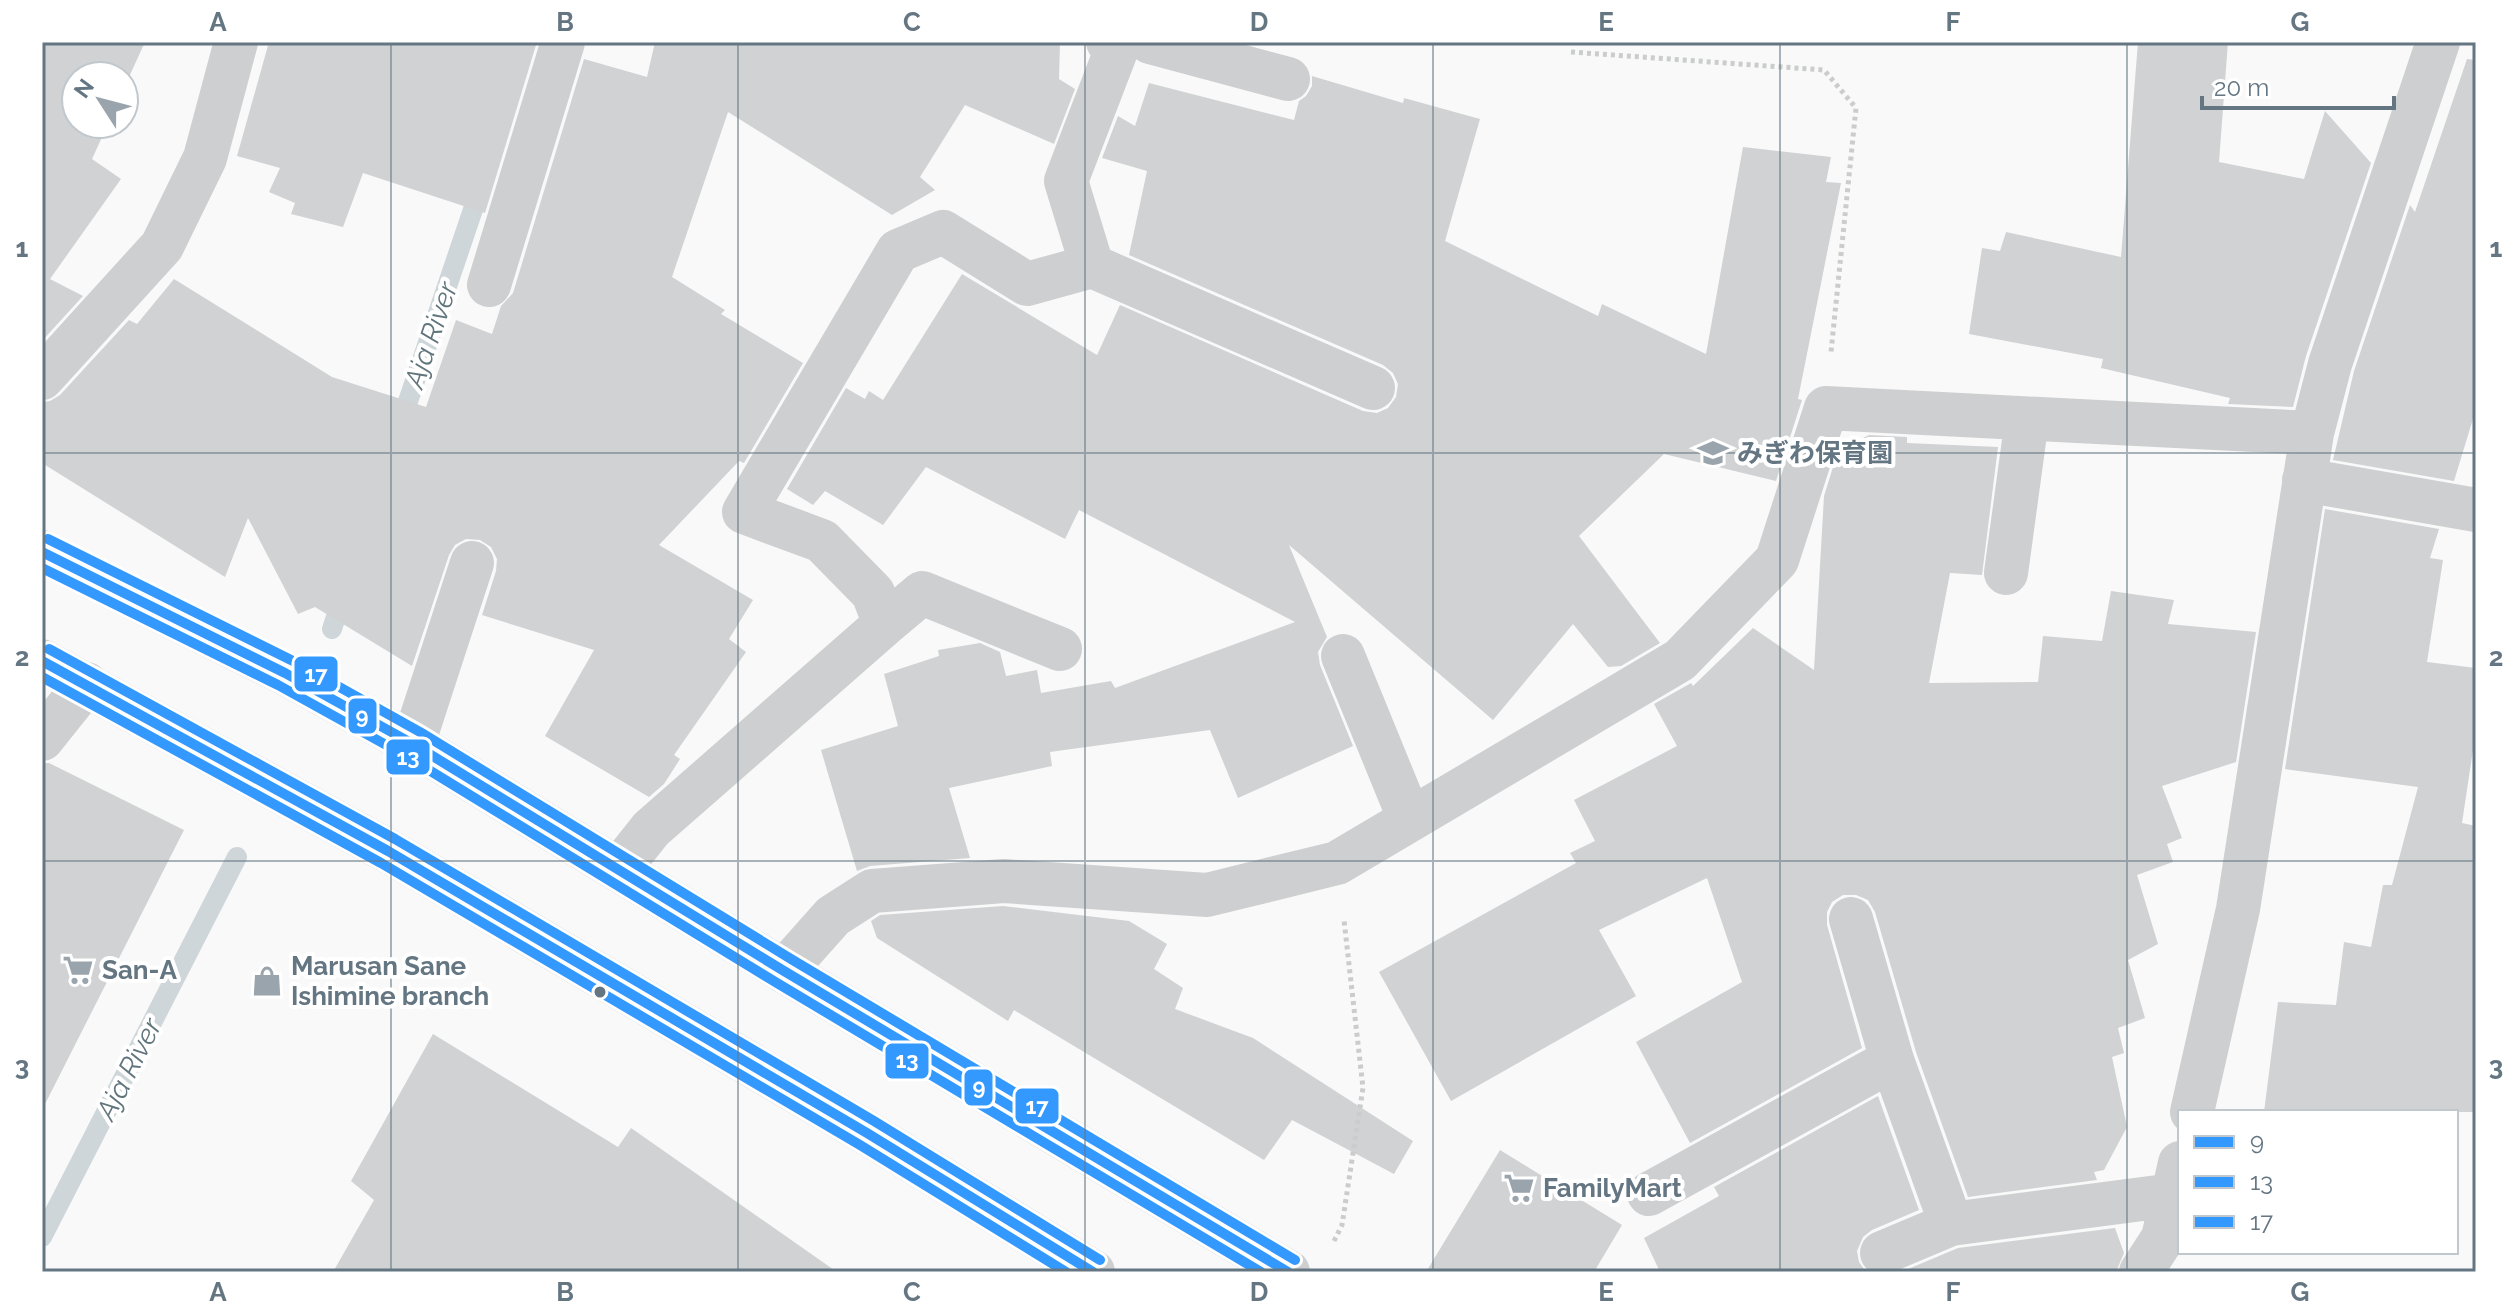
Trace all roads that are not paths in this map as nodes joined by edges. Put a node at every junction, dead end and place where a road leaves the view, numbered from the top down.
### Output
1 (236, 42) edge
2 (563, 42) edge
3 (2438, 42) edge
4 (1128, 44) edge
5 (1288, 79) dead end
6 (1092, 266) junction
7 (489, 285) dead end
8 (42, 378) edge
9 (1373, 388) dead end
10 (2027, 419) junction
11 (2312, 433) junction
12 (2304, 480) junction
13 (2476, 510) edge
14 (42, 552) edge
15 (472, 563) dead end
16 (2006, 573) dead end
17 (885, 624) junction
18 (1060, 649) dead end
19 (1343, 656) dead end
20 (42, 661) edge
21 (86, 684) junction
22 (42, 739) edge
23 (413, 744) junction
24 (1410, 820) junction
25 (620, 868) junction
26 (1851, 919) dead end
27 (784, 971) junction
28 (1892, 1060) junction
29 (2192, 1110) edge
30 (2176, 1179) edge
31 (1649, 1194) dead end
32 (1951, 1224) junction
33 (1882, 1253) dead end
34 (1093, 1272) edge
35 (1288, 1272) edge
36 (2141, 1272) edge

1 - 8 street
2 - 7 street
3 - 11 street
4 - 5 street
4 - 6 street
6 - 9 street
6 - 17 street
10 - 11 street
10 - 16 street
10 - 24 street
11 - 12 street
12 - 13 street
12 - 29 street
14 - 23 street
15 - 23 street
17 - 18 street
17 - 25 street
19 - 24 street
20 - 21 street
21 - 22 street
21 - 34 street
23 - 25 street
24 - 27 street
25 - 27 street
26 - 28 street
27 - 35 street
28 - 31 street
28 - 32 street
30 - 32 street
30 - 36 street
32 - 33 street

